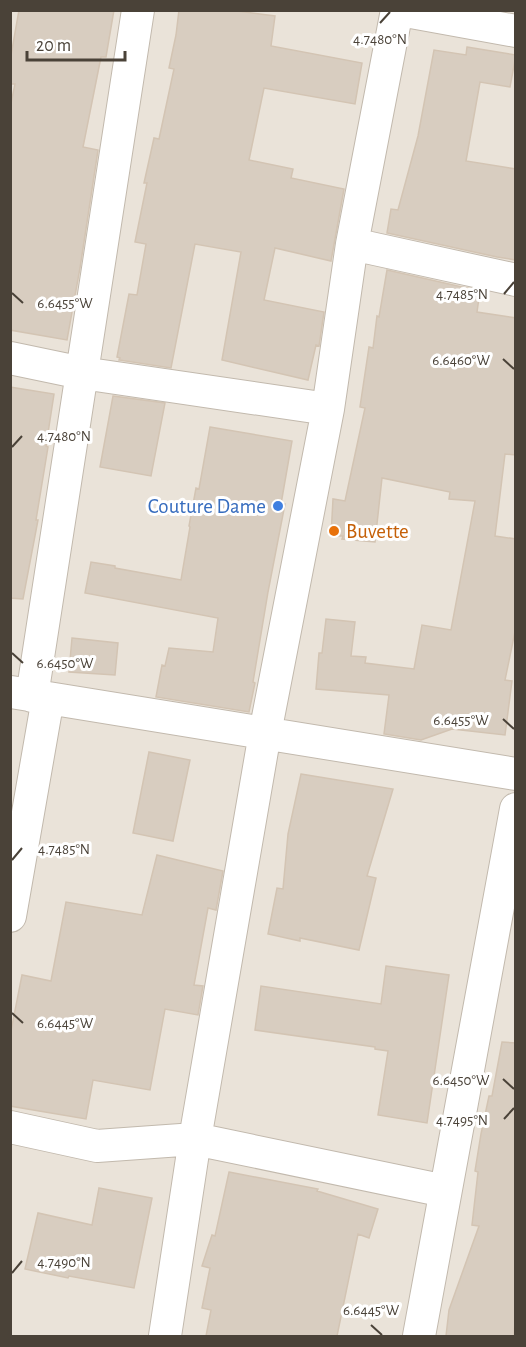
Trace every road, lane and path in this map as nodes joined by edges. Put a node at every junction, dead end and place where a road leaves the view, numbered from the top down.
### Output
1 (138, 10) edge
2 (399, 10) edge
3 (516, 31) edge
4 (352, 244) junction
5 (516, 280) edge
6 (10, 358) edge
7 (82, 373) junction
8 (328, 409) junction
9 (30, 695) edge
10 (265, 733) junction
11 (516, 774) edge
12 (516, 810) edge
13 (10, 916) edge
14 (10, 1127) edge
15 (195, 1139) junction
16 (445, 1191) junction
17 (165, 1336) edge
18 (419, 1336) edge

1 - 7 street
2 - 3 street
2 - 4 street
4 - 5 street
4 - 8 street
6 - 7 street
7 - 8 street
7 - 9 street
8 - 10 street
9 - 10 street
9 - 13 street
10 - 11 street
10 - 15 street
12 - 16 street
14 - 15 street
15 - 16 street
15 - 17 street
16 - 18 street

